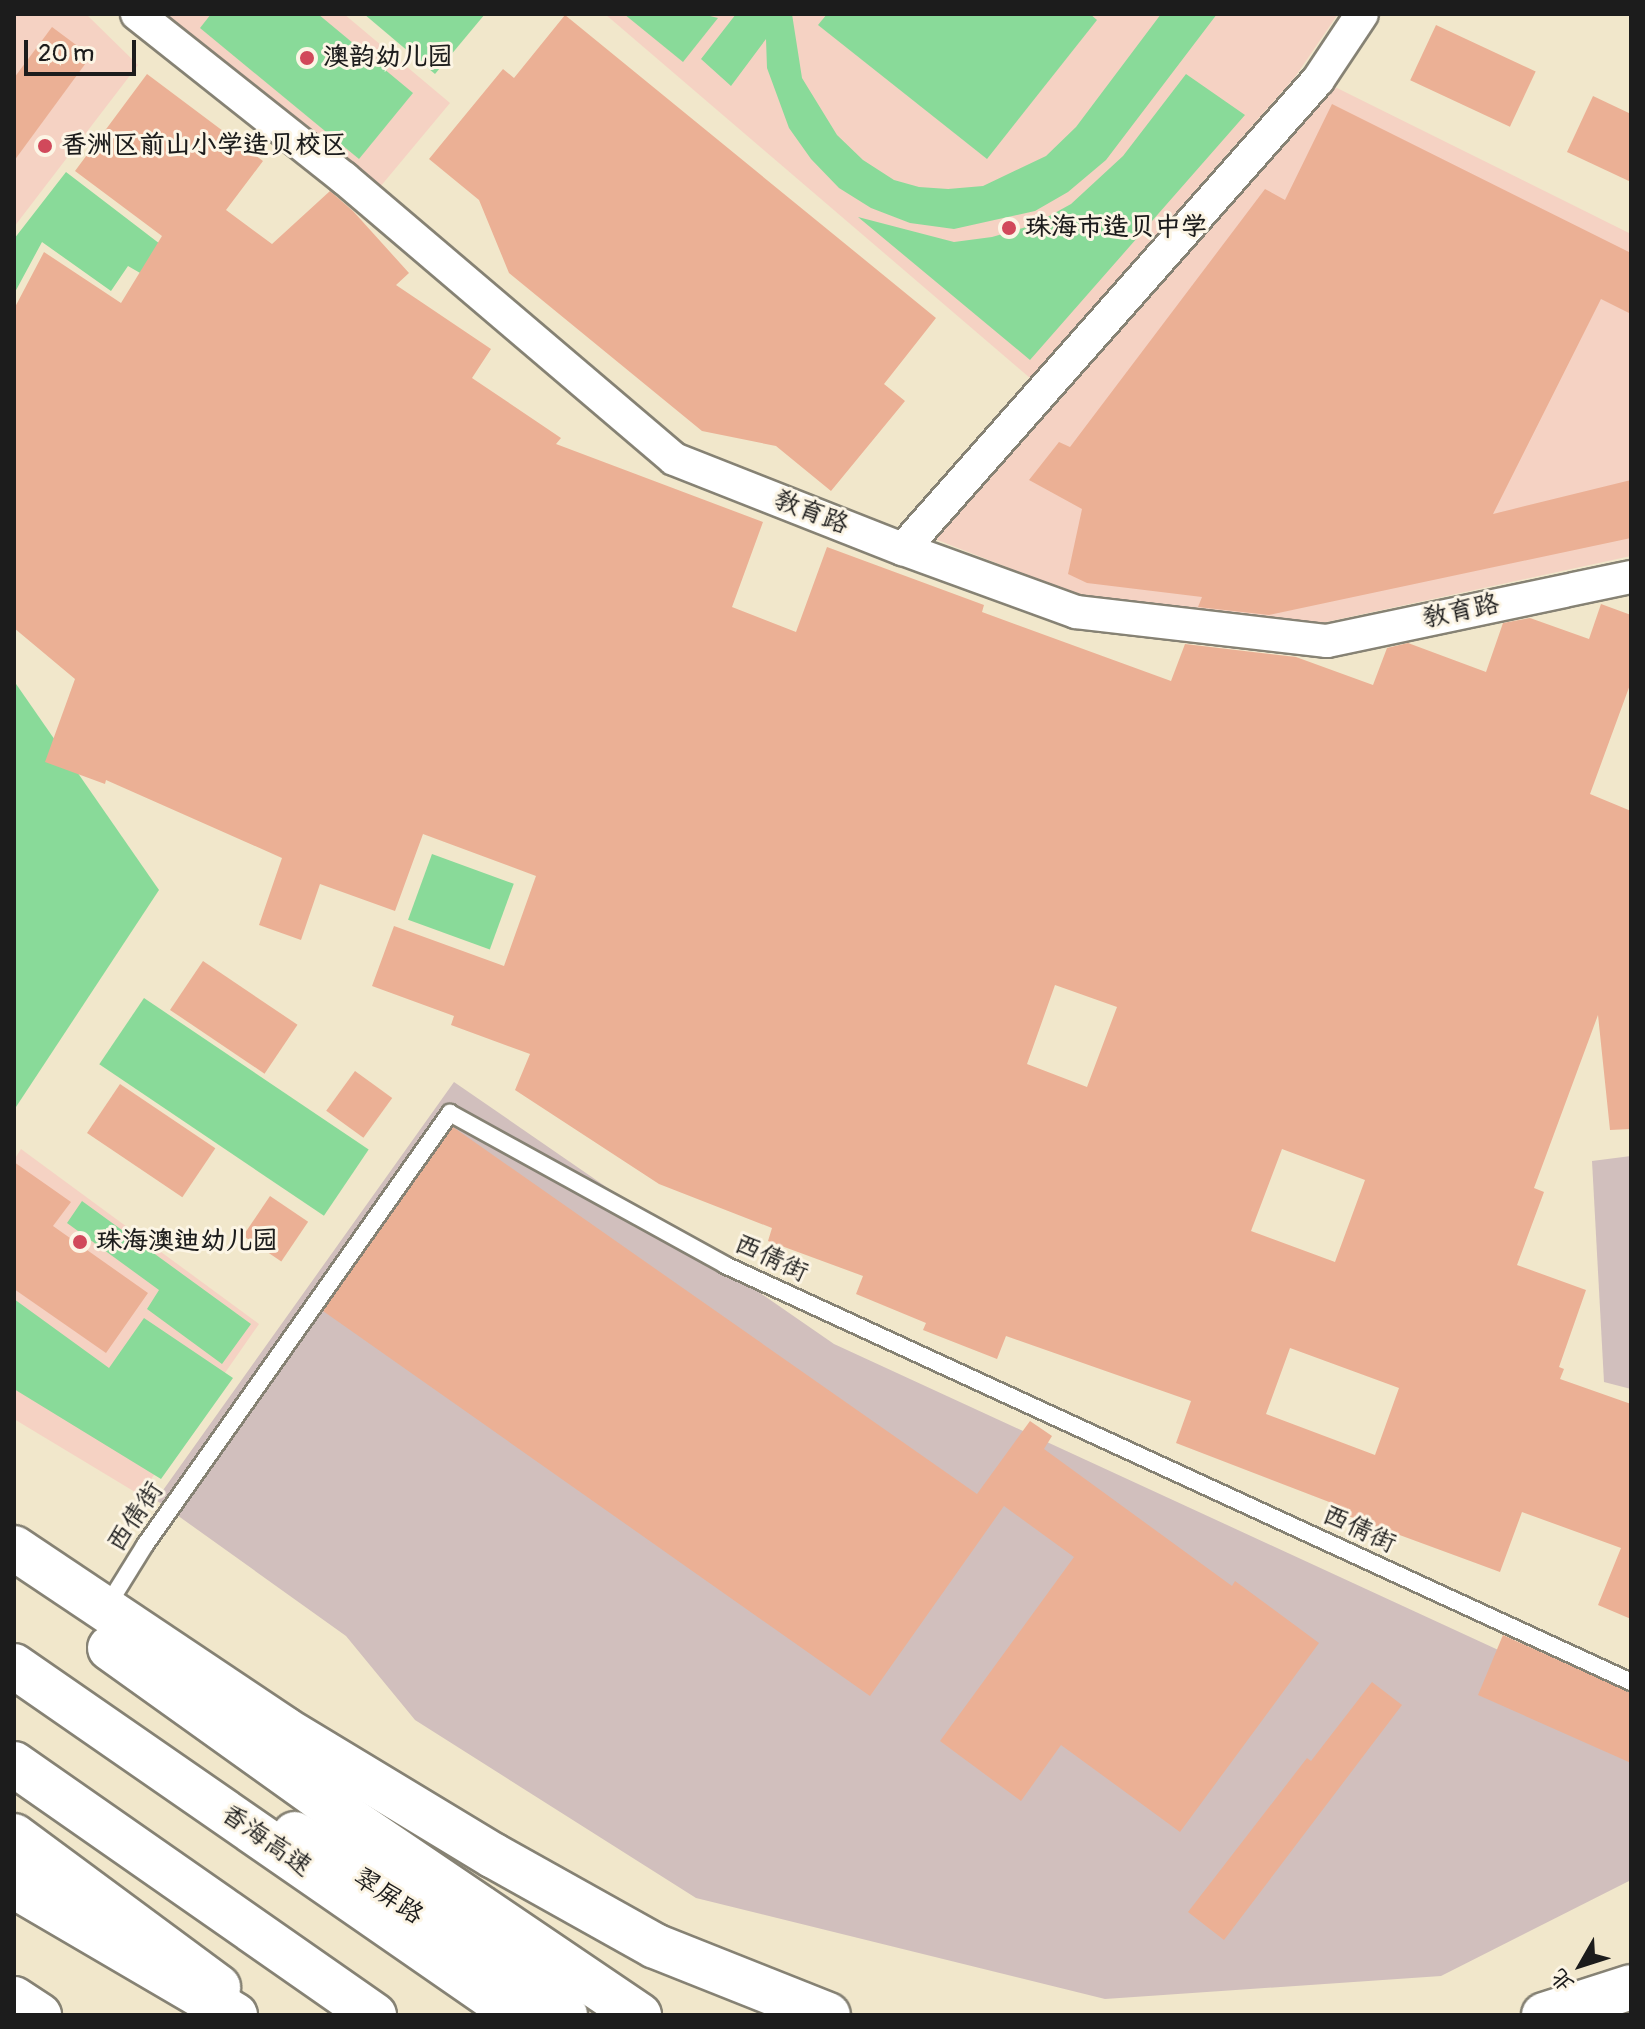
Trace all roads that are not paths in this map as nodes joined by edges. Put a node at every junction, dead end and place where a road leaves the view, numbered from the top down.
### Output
1 (137, 14) edge
2 (1362, 14) edge
3 (903, 549) junction
4 (1631, 577) edge
5 (14, 1548) edge
6 (14, 1579) edge
7 (105, 1610) junction
8 (14, 1643) edge
9 (14, 1666) edge
10 (1631, 1682) edge
11 (14, 1764) edge
12 (14, 1836) edge
13 (14, 1886) edge
14 (1631, 1987) edge
15 (14, 1999) edge
16 (39, 2015) edge
17 (235, 2015) edge
18 (256, 2015) edge
19 (374, 2015) edge
20 (518, 2015) edge
21 (565, 2015) edge
22 (639, 2015) edge
23 (828, 2015) edge
24 (1544, 2015) edge

1 - 3 street, 教育路
2 - 3 street
3 - 4 street, 教育路
5 - 7 main road
6 - 22 main road
7 - 10 lane, 西倩街
7 - 23 main road
8 - 21 main road, 翠屏路
9 - 20 main road, 香海高速
11 - 19 main road
12 - 18 main road
13 - 17 main road
14 - 24 main road
15 - 16 main road

